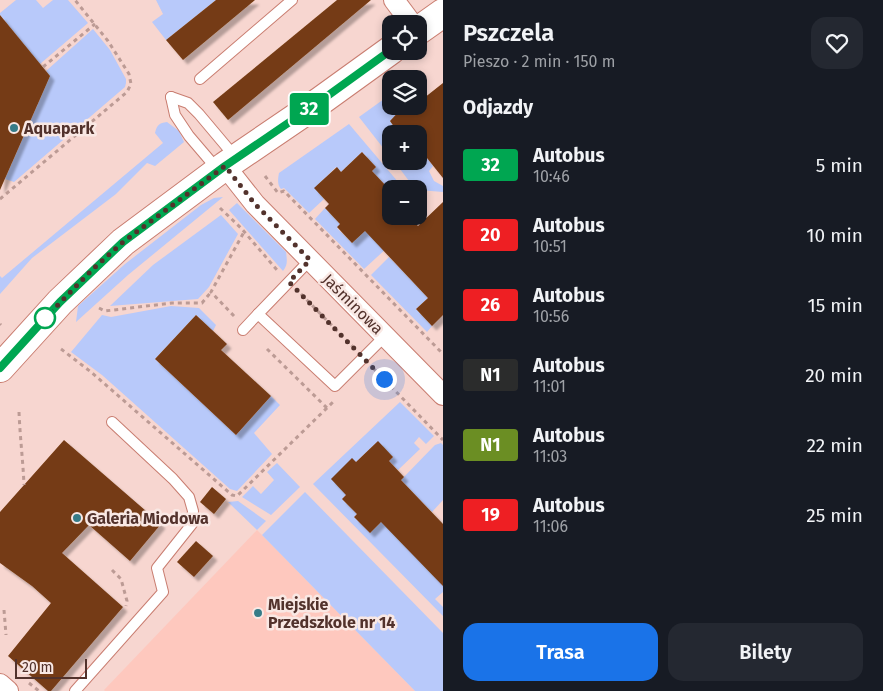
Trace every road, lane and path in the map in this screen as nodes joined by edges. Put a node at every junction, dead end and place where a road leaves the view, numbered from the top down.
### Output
1 (75, 0) edge
2 (292, 0) edge
3 (394, 0) edge
4 (443, 13) edge
5 (405, 15) edge
6 (95, 24) junction
7 (427, 24) edge
8 (382, 56) edge
9 (43, 67) dead end
10 (200, 79) dead end
11 (227, 165) junction
12 (265, 176) dead end
13 (0, 199) edge
14 (220, 208) dead end
15 (310, 260) junction
16 (289, 282) junction
17 (211, 292) dead end
18 (99, 308) dead end
19 (258, 314) junction
20 (243, 330) dead end
21 (385, 336) junction
22 (61, 350) dead end
23 (443, 354) edge
24 (364, 358) junction
25 (0, 368) edge
26 (443, 395) edge
27 (339, 396) dead end
28 (19, 412) dead end
29 (112, 422) dead end
30 (443, 440) edge
31 (24, 485) dead end
32 (112, 570) dead end
33 (121, 579) dead end
34 (4, 610) dead end
35 (6, 635) dead end
36 (0, 684) edge
37 (8, 691) edge
38 (75, 691) edge

1 - 6 path
2 - 10 lane
3 - 5 street
4 - 7 street
6 - 9 path
6 - 13 path
8 - 11 street
11 - 11 lane
11 - 15 street, Jaśminowa
11 - 25 street
12 - 23 path
14 - 16 path
15 - 16 lane
15 - 21 street, Jaśminowa
16 - 19 lane
16 - 24 path
17 - 18 path
19 - 20 lane
19 - 24 lane
21 - 24 lane
21 - 26 street, Jaśminowa
22 - 27 path
24 - 30 path
28 - 31 path
29 - 38 lane
32 - 33 path
34 - 35 path
36 - 37 street

